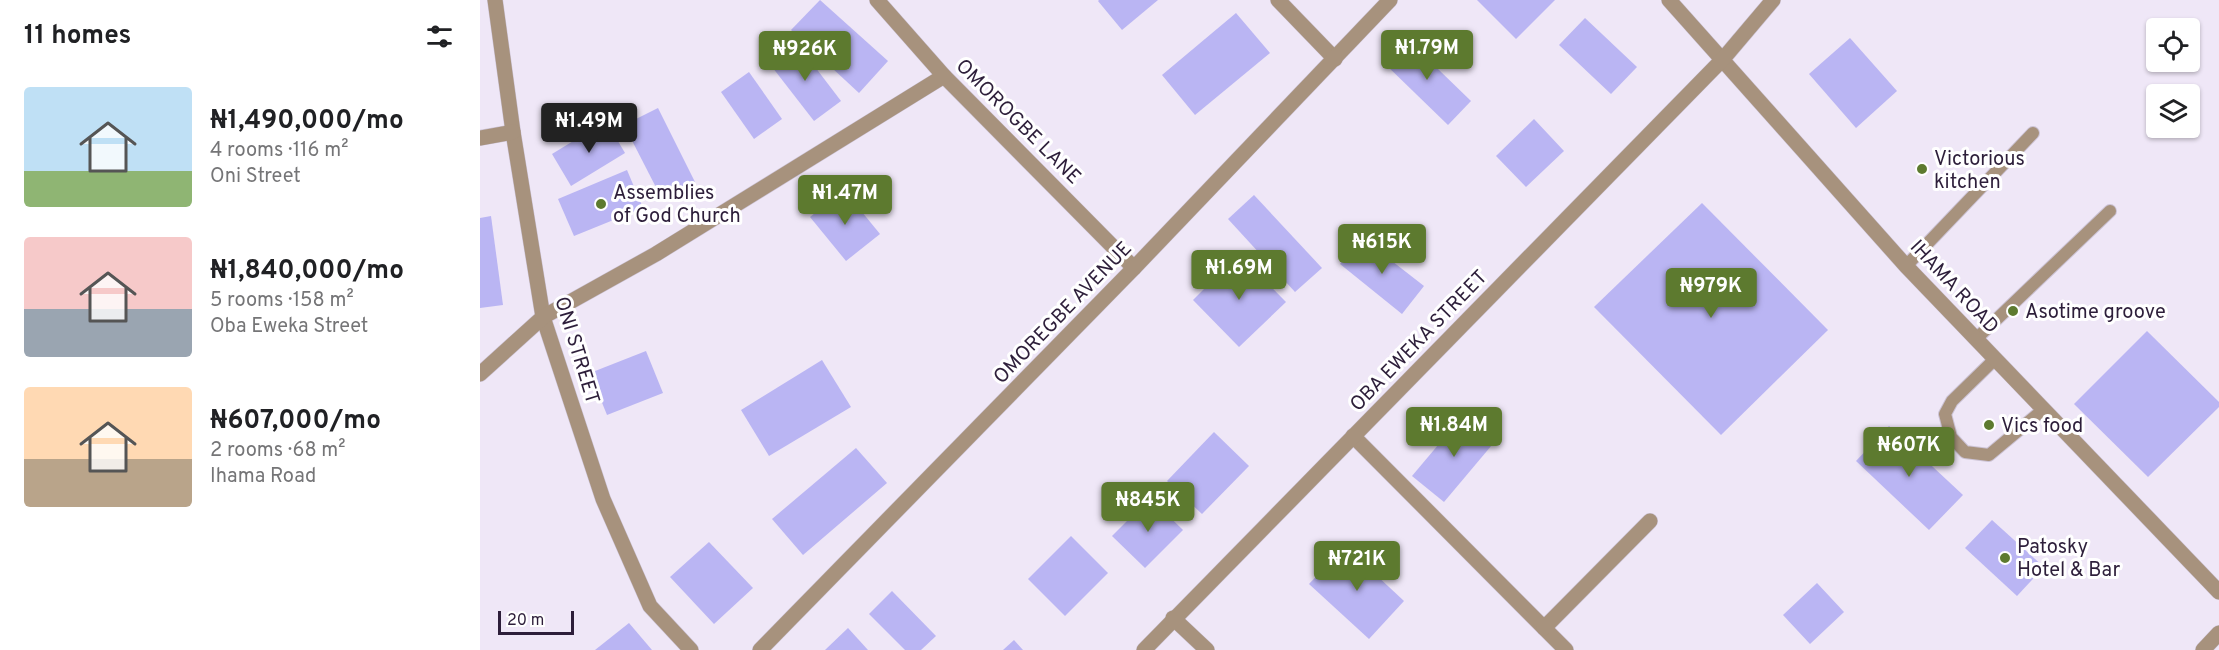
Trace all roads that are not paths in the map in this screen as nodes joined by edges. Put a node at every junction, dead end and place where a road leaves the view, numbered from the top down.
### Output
1 (495, 0) edge
2 (877, 0) edge
3 (1278, 0) edge
4 (1390, 0) edge
5 (1669, 0) edge
6 (1773, 0) edge
7 (1335, 59) junction
8 (1723, 59) junction
9 (944, 76) junction
10 (513, 132) junction
11 (2033, 133) dead end
12 (480, 138) edge
13 (2110, 211) dead end
14 (1906, 266) junction
15 (1134, 268) junction
16 (543, 317) junction
17 (1976, 339) junction
18 (1995, 359) junction
19 (480, 374) edge
20 (2044, 409) junction
21 (1353, 436) junction
22 (1650, 521) dead end
23 (2219, 592) edge
24 (1173, 618) junction
25 (1544, 628) junction
26 (2219, 633) edge
27 (691, 650) edge
28 (760, 650) edge
29 (1144, 650) edge
30 (1207, 650) edge
31 (1566, 650) edge
32 (2203, 650) edge

1 - 10 street, ONI STREET
2 - 9 street, OMOROGBE LANE
3 - 7 street
4 - 7 street, OMOREGBE AVENUE
5 - 8 street, IHAMA ROAD
6 - 8 street, OBA EWEKA STREET
7 - 15 street, OMOREGBE AVENUE
8 - 14 street, IHAMA ROAD
8 - 21 street, OBA EWEKA STREET
9 - 15 street, OMOROGBE LANE
9 - 16 street
10 - 12 street
10 - 16 street, ONI STREET
11 - 14 lane
13 - 17 lane
14 - 17 street, IHAMA ROAD
15 - 28 street, OMOREGBE AVENUE
16 - 19 street
16 - 27 street, ONI STREET
17 - 18 street, IHAMA ROAD
18 - 20 street, IHAMA ROAD
18 - 20 lane
20 - 23 street, IHAMA ROAD
21 - 24 street, OBA EWEKA STREET
21 - 25 street
22 - 25 street
24 - 29 street, OBA EWEKA STREET
24 - 30 street
25 - 31 street
26 - 32 street

